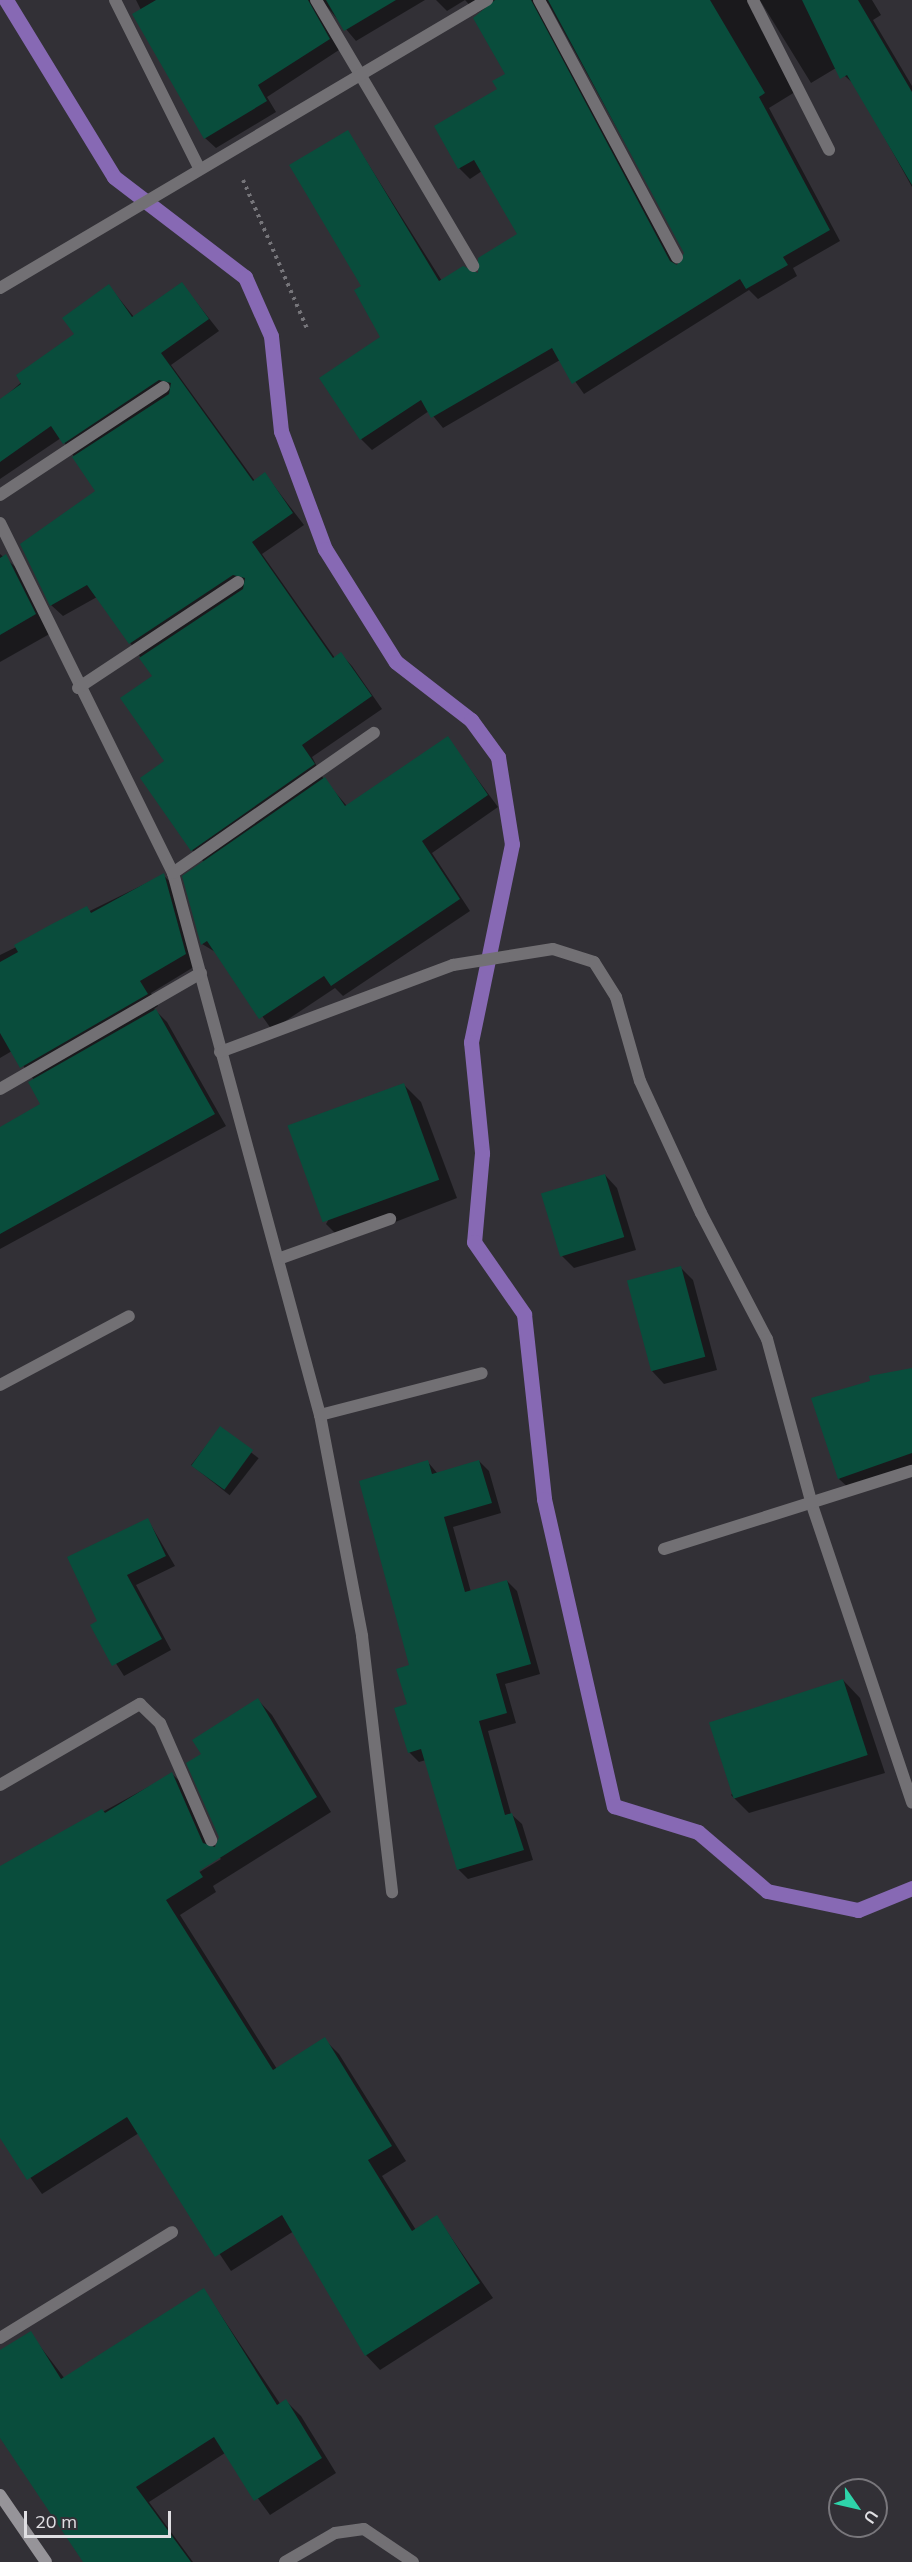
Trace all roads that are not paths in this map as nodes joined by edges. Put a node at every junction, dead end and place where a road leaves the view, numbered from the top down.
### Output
1 (114, 0) edge
2 (316, 0) edge
3 (487, 0) edge
4 (539, 0) edge
5 (753, 0) edge
6 (357, 72) junction
7 (829, 150) dead end
8 (198, 166) junction
9 (677, 256) dead end
10 (473, 266) dead end
11 (0, 288) edge
12 (164, 387) dead end
13 (0, 495) edge
14 (0, 523) edge
15 (238, 582) dead end
16 (78, 688) junction
17 (374, 733) dead end
18 (173, 873) junction
19 (201, 973) junction
20 (220, 1052) junction
21 (0, 1089) edge
22 (390, 1219) dead end
23 (281, 1257) junction
24 (129, 1316) dead end
25 (482, 1373) dead end
26 (0, 1385) edge
27 (320, 1415) junction
28 (912, 1471) edge
29 (812, 1505) junction
30 (664, 1549) dead end
31 (0, 1785) edge
32 (912, 1803) edge
33 (211, 1840) dead end
34 (392, 1892) dead end
35 (172, 2232) dead end
36 (0, 2338) edge
37 (0, 2495) edge
38 (46, 2562) edge
39 (285, 2562) edge
40 (413, 2562) edge

1 - 8 street
2 - 6 street
3 - 6 street
4 - 9 street
5 - 7 street
6 - 8 street
6 - 10 street
8 - 11 street
12 - 13 street
14 - 16 street
15 - 16 street
16 - 18 street
17 - 18 street
18 - 19 street
19 - 20 street
19 - 21 street
20 - 23 street
20 - 29 street
22 - 23 street
23 - 27 street
24 - 26 street
25 - 27 street
27 - 34 street
28 - 29 street
29 - 30 street
29 - 32 street
31 - 33 street
35 - 36 street
37 - 38 main road
39 - 40 street

